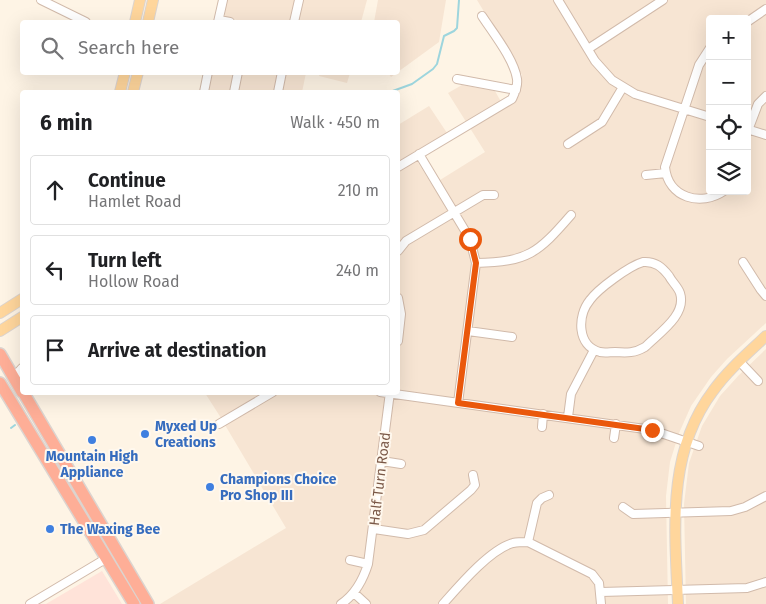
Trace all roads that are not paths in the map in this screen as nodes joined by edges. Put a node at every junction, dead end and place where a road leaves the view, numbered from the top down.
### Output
1 (41, 0) edge
2 (140, 0) edge
3 (153, 0) edge
4 (223, 0) edge
5 (299, 0) edge
6 (558, 0) edge
7 (663, 0) edge
8 (766, 9) edge
9 (482, 16) dead end
10 (751, 19) edge
11 (82, 20) edge
12 (135, 20) edge
13 (148, 20) edge
14 (218, 20) edge
15 (294, 20) edge
16 (588, 49) junction
17 (706, 54) edge
18 (124, 75) edge
19 (137, 75) edge
20 (207, 75) edge
21 (237, 75) edge
22 (281, 75) edge
23 (457, 80) dead end
24 (623, 87) junction
25 (120, 90) edge
26 (134, 90) edge
27 (204, 90) edge
28 (234, 90) edge
29 (278, 90) edge
30 (516, 90) junction
31 (766, 96) edge
32 (685, 110) junction
33 (706, 116) edge
34 (751, 122) edge
35 (751, 131) edge
36 (766, 135) edge
37 (568, 144) dead end
38 (419, 154) junction
39 (400, 166) edge
40 (666, 173) junction
41 (646, 175) dead end
42 (494, 195) dead end
43 (716, 195) edge
44 (454, 212) junction
45 (572, 215) dead end
46 (400, 248) edge
47 (743, 262) dead end
48 (476, 263) junction
49 (766, 296) edge
50 (20, 300) edge
51 (400, 309) edge
52 (0, 313) edge
53 (20, 318) edge
54 (400, 323) edge
55 (0, 331) edge
56 (468, 331) junction
57 (512, 336) dead end
58 (766, 336) edge
59 (594, 350) junction
60 (0, 354) edge
61 (739, 361) junction
62 (20, 370) edge
63 (14, 377) junction
64 (758, 381) dead end
65 (1, 386) edge
66 (20, 387) edge
67 (400, 394) edge
68 (25, 395) edge
69 (267, 395) edge
70 (390, 395) edge
71 (458, 403) junction
72 (543, 414) junction
73 (568, 417) junction
74 (219, 424) dead end
75 (616, 424) junction
76 (542, 427) dead end
77 (614, 438) dead end
78 (686, 442) junction
79 (698, 446) dead end
80 (382, 461) junction
81 (401, 464) dead end
82 (473, 475) dead end
83 (549, 495) dead end
84 (766, 496) edge
85 (623, 507) dead end
86 (675, 514) junction
87 (374, 529) junction
88 (528, 542) junction
89 (106, 558) junction
90 (350, 560) dead end
91 (368, 564) junction
92 (766, 582) edge
93 (677, 589) junction
94 (601, 592) junction
95 (354, 593) junction
96 (30, 604) edge
97 (134, 604) edge
98 (148, 604) edge
99 (342, 604) edge
100 (366, 604) edge
101 (443, 604) edge
102 (601, 604) edge
103 (678, 604) edge

1 - 11 street
2 - 12 main road
3 - 13 main road
4 - 14 street
5 - 15 street
6 - 16 street
7 - 16 street
8 - 10 street
9 - 30 street
16 - 24 street
17 - 32 street
18 - 25 main road
19 - 26 main road
20 - 27 street
21 - 28 street
22 - 29 street
23 - 30 street
24 - 32 street
24 - 37 street
30 - 38 street
31 - 34 street
32 - 33 street
32 - 40 street
35 - 36 street
38 - 39 street
38 - 44 street
40 - 41 street
40 - 43 street
42 - 44 street
44 - 46 street
44 - 48 street
45 - 48 street
47 - 49 street
48 - 56 street
50 - 52 main road
51 - 54 street
53 - 55 main road
56 - 57 street
56 - 71 street
58 - 61 main road
59 - 59 street
59 - 73 street
60 - 63 highway
61 - 64 street
61 - 78 main road
62 - 63 street
63 - 66 highway
65 - 89 highway
67 - 71 street
68 - 98 highway
69 - 74 street
70 - 80 street, Half Turn Road
71 - 72 street
72 - 73 street
72 - 76 street
73 - 75 street
75 - 77 street
75 - 78 street
78 - 79 street
78 - 86 main road
80 - 81 street
80 - 87 street, Half Turn Road
82 - 87 street
83 - 88 street
84 - 86 street
85 - 86 street
86 - 93 main road
87 - 91 street, Half Turn Road
88 - 94 street
88 - 101 street
89 - 96 street
89 - 97 highway
90 - 91 street
91 - 95 street, Half Turn Road
92 - 93 street
93 - 94 street
93 - 103 main road
94 - 102 street
95 - 99 street, Half Turn Road
95 - 100 street

